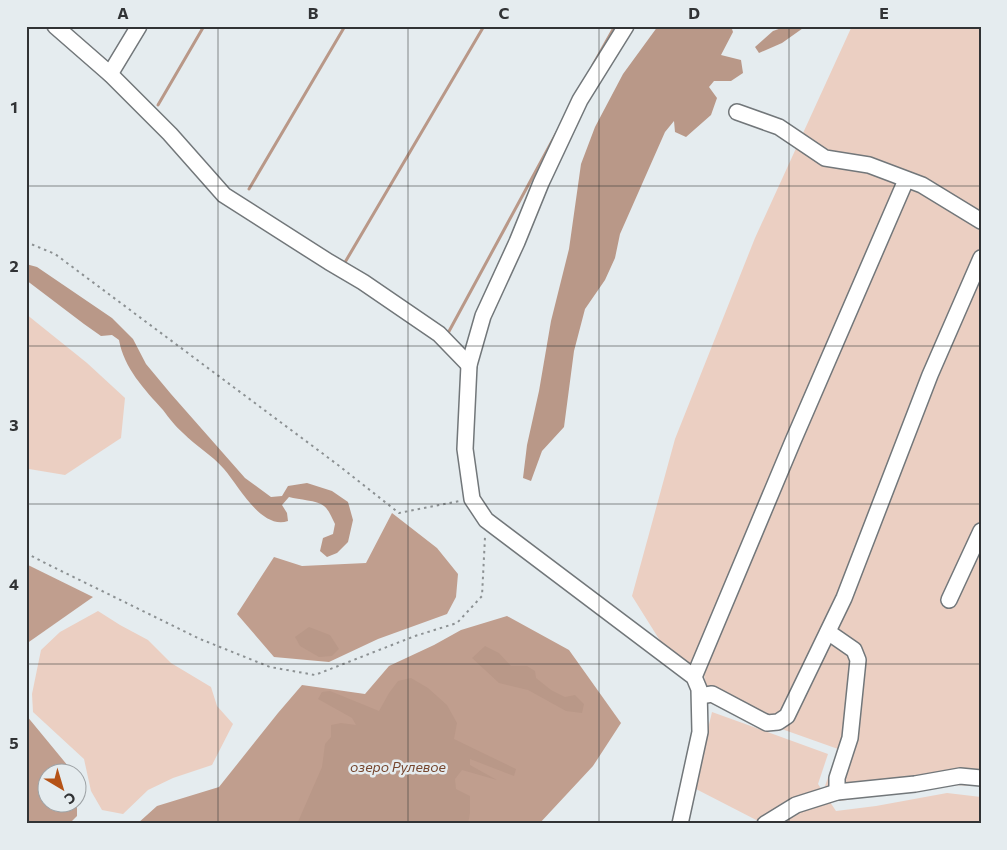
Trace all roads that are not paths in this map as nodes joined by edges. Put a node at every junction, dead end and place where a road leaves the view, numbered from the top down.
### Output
1 (55, 26) edge
2 (139, 26) edge
3 (626, 26) edge
4 (110, 74) junction
5 (736, 112) dead end
6 (906, 180) junction
7 (981, 221) edge
8 (981, 258) edge
9 (469, 365) junction
10 (981, 531) edge
11 (949, 600) dead end
12 (828, 632) junction
13 (694, 677) junction
14 (700, 696) junction
15 (981, 778) edge
16 (837, 792) junction
17 (680, 824) edge
18 (765, 824) edge

1 - 4 street
2 - 4 street
3 - 9 street
4 - 9 street
5 - 6 street
6 - 7 street
6 - 13 street
8 - 12 street
9 - 13 street
10 - 11 street
12 - 14 street
12 - 16 street
13 - 14 street
14 - 17 street
15 - 16 street
16 - 18 street

